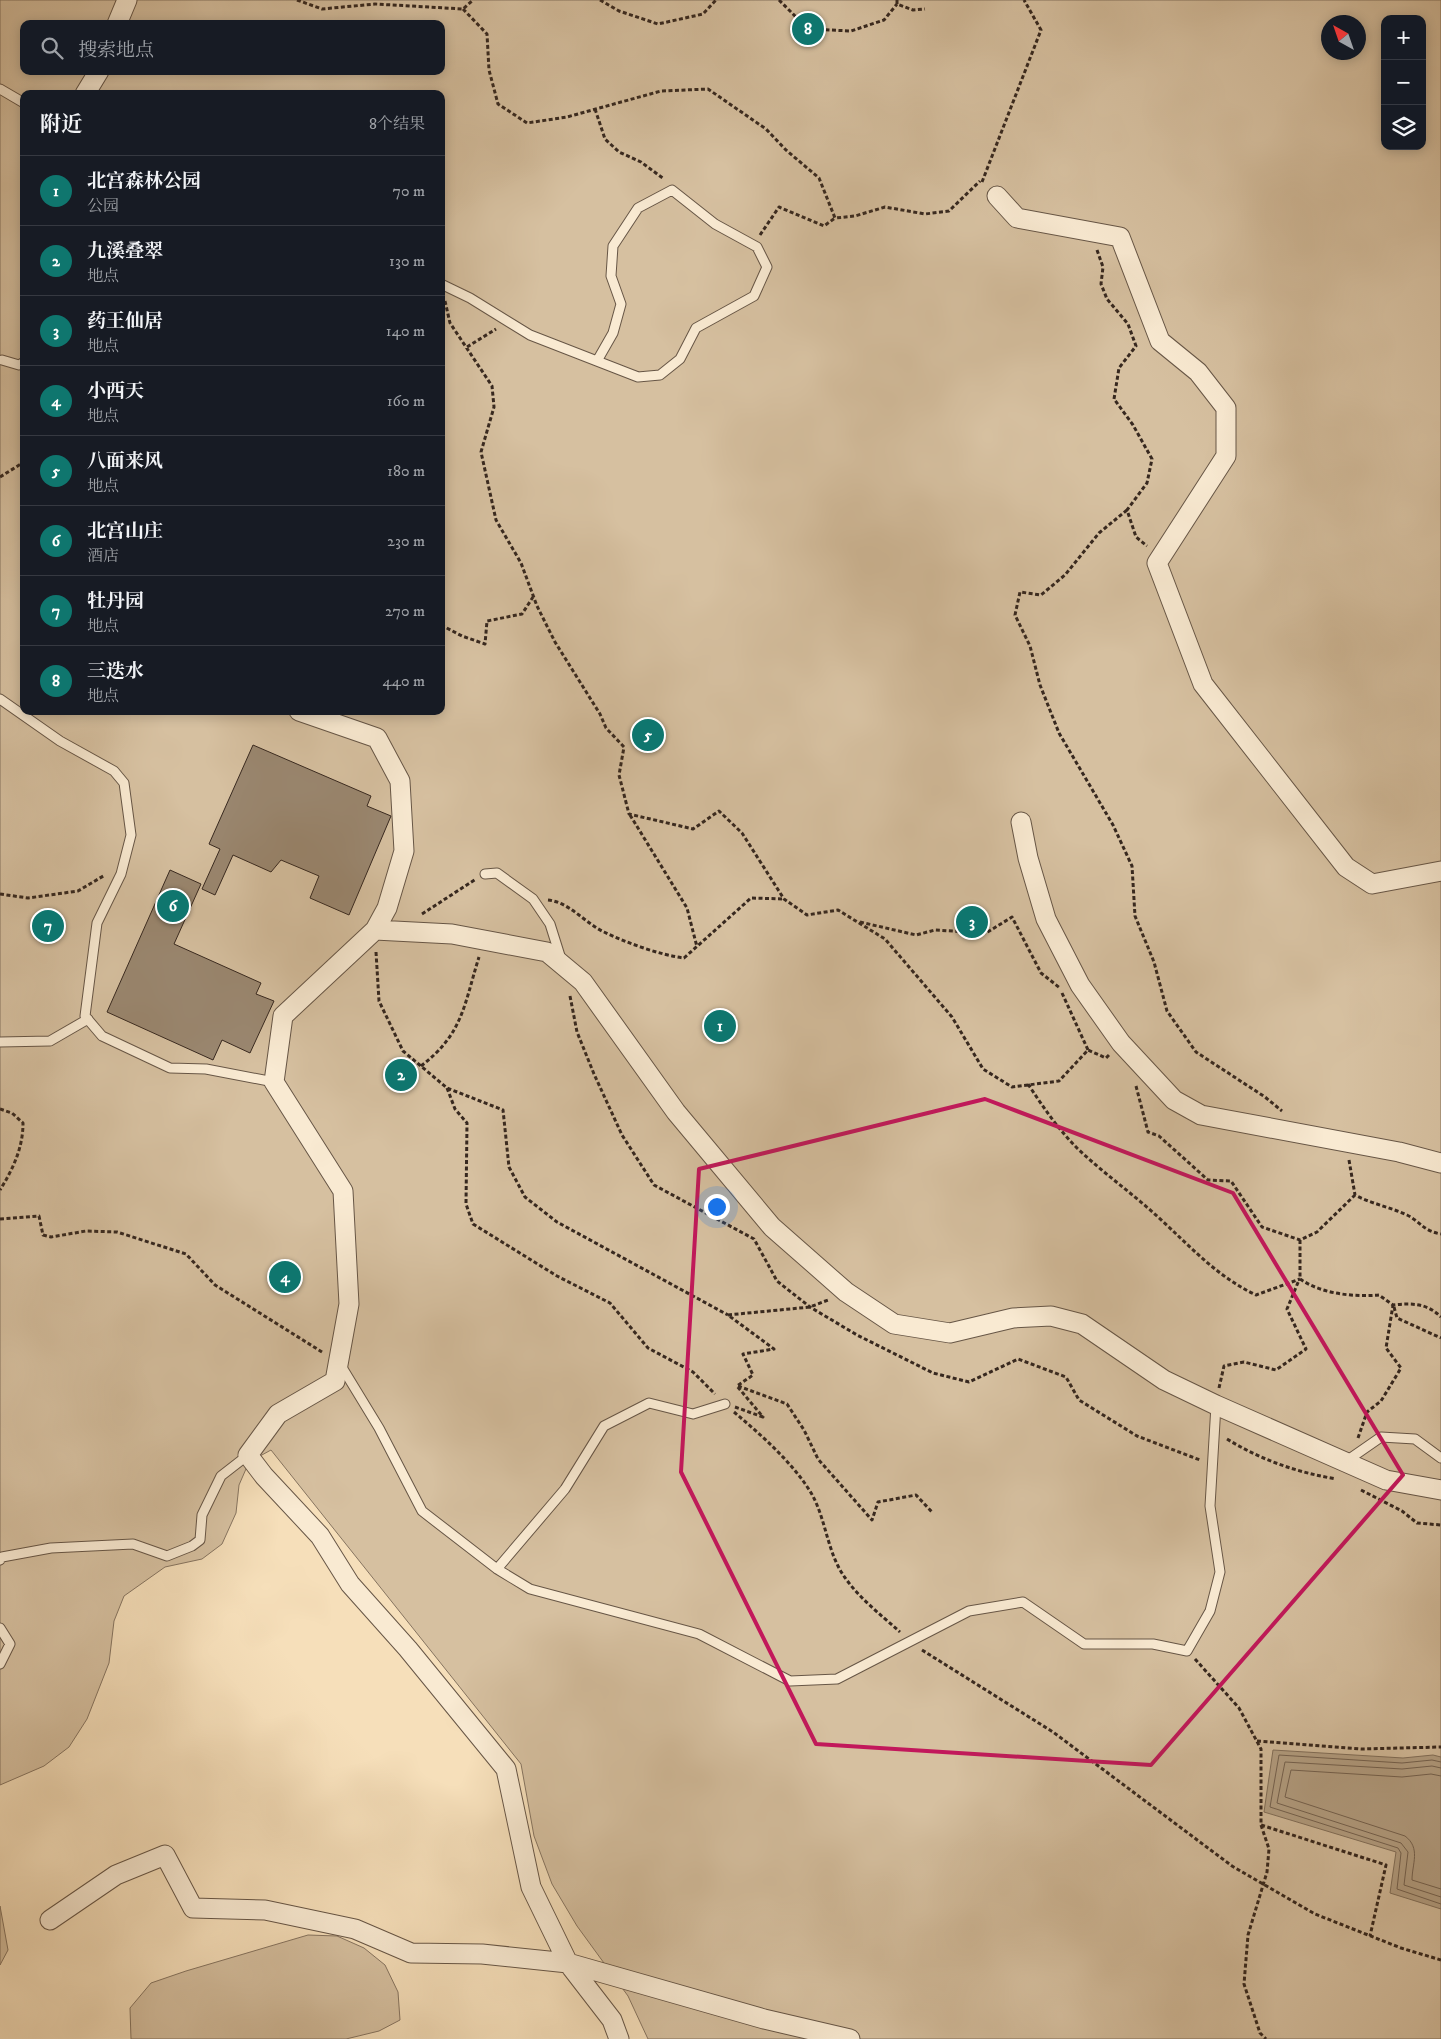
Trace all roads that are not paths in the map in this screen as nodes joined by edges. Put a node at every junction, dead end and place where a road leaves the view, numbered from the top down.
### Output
1 (127, 0) edge
2 (119, 20) edge
3 (97, 75) edge
4 (0, 89) edge
5 (87, 90) edge
6 (20, 101) edge
7 (998, 196) road end
8 (445, 286) edge
9 (2, 360) dead end
10 (597, 361) junction
11 (20, 364) edge
12 (0, 699) edge
13 (20, 713) edge
14 (23, 715) edge
15 (311, 715) edge
16 (1021, 822) dead end
17 (1441, 871) edge
18 (485, 874) road end
19 (375, 930) junction
20 (563, 966) junction
21 (88, 1019) junction
22 (0, 1042) edge
23 (274, 1082) junction
24 (1441, 1163) edge
25 (338, 1362) junction
26 (725, 1404) road end
27 (1216, 1405) junction
28 (248, 1455) junction
29 (1441, 1458) edge
30 (1345, 1466) junction
31 (1441, 1490) edge
32 (0, 1560) edge
33 (497, 1569) junction
34 (0, 1628) edge
35 (0, 1664) edge
36 (50, 1920) dead end
37 (568, 1963) junction
38 (619, 2039) edge
39 (850, 2039) edge

1 - 2 street
3 - 5 street
4 - 6 lane
7 - 17 street
8 - 10 lane
9 - 11 lane
10 - 10 lane
12 - 13 lane
14 - 21 lane
15 - 19 street
16 - 24 street
18 - 20 lane
19 - 20 street
19 - 23 street
20 - 27 street
21 - 22 lane
21 - 23 lane
23 - 25 street
25 - 28 street
25 - 33 lane
26 - 33 lane
27 - 30 street
27 - 33 lane
28 - 32 lane
28 - 37 street
29 - 30 lane
30 - 31 street
34 - 35 lane
36 - 37 street
37 - 38 street
37 - 39 street

